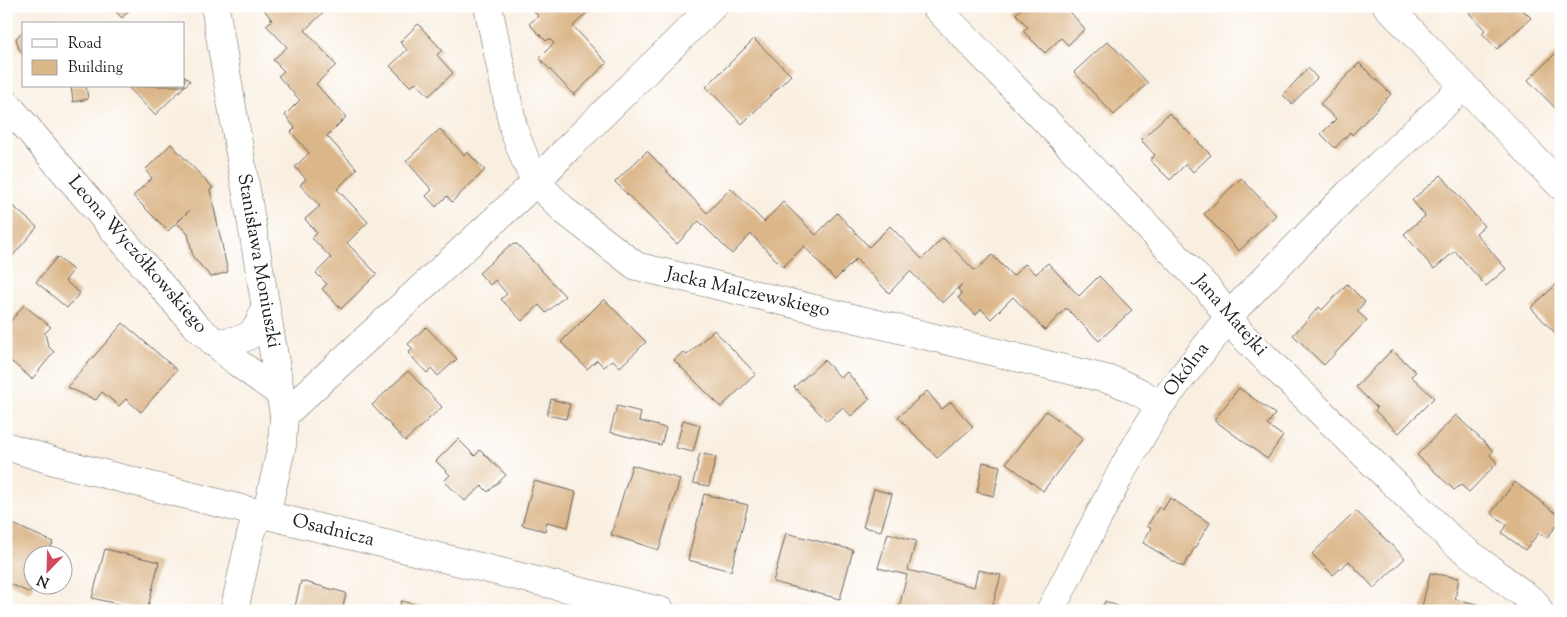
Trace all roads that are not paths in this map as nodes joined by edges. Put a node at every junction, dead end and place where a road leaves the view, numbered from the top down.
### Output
1 (214, 6) edge
2 (488, 6) edge
3 (713, 6) edge
4 (935, 6) edge
5 (1387, 6) edge
6 (1464, 86) junction
7 (6, 103) edge
8 (536, 182) junction
9 (1561, 186) edge
10 (266, 306) junction
11 (1228, 317) junction
12 (214, 343) junction
13 (282, 404) junction
14 (1160, 405) junction
15 (6, 446) edge
16 (262, 514) junction
17 (234, 611) edge
18 (661, 611) edge
19 (1050, 611) edge
20 (1539, 611) edge

1 - 10 street, Stanisława Moniuszki
2 - 8 street, Jacka Malczewskiego
3 - 8 street
4 - 11 street, Jana Matejki
5 - 6 street
6 - 9 street
6 - 11 street, Okólna
7 - 12 street, Leona Wyczółkowskiego
8 - 13 street
8 - 14 street, Jacka Malczewskiego
10 - 12 street
10 - 13 street, Stanisława Moniuszki
11 - 14 street, Okólna
11 - 20 street, Jana Matejki
12 - 13 street, Leona Wyczółkowskiego
13 - 16 street, Stanisława Moniuszki
14 - 19 street, Okólna
15 - 16 street, Osadnicza
16 - 17 street, Stanisława Moniuszki
16 - 18 street, Osadnicza

